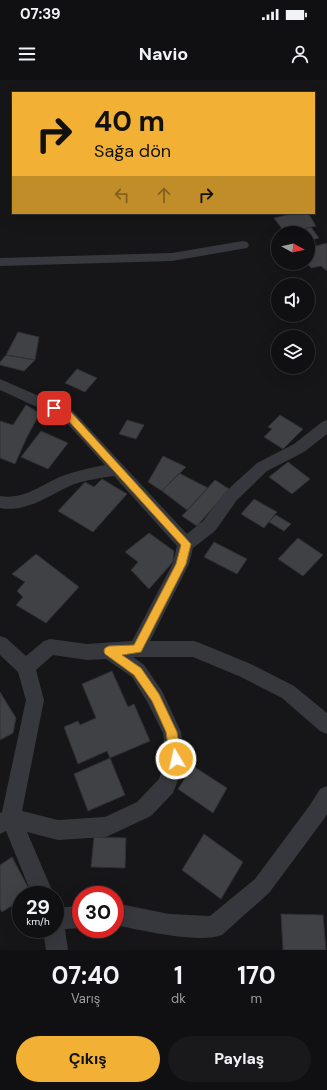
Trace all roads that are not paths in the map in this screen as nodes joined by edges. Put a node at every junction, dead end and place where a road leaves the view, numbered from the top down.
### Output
1 (243, 245) dead end
2 (0, 262) edge
3 (0, 384) edge
4 (327, 426) edge
5 (118, 469) junction
6 (0, 502) edge
7 (186, 544) junction
8 (0, 644) edge
9 (137, 649) junction
10 (109, 651) junction
11 (26, 667) junction
12 (327, 725) edge
13 (327, 796) edge
14 (6, 821) edge
15 (38, 886) edge
16 (124, 916) edge
17 (55, 938) edge
18 (57, 950) edge

1 - 2 street
3 - 5 street
4 - 7 street
5 - 6 street
5 - 7 street
7 - 9 street
8 - 11 street
9 - 10 street
9 - 12 street
10 - 11 street
10 - 14 street
11 - 14 street
13 - 16 street
14 - 15 street
17 - 18 street

